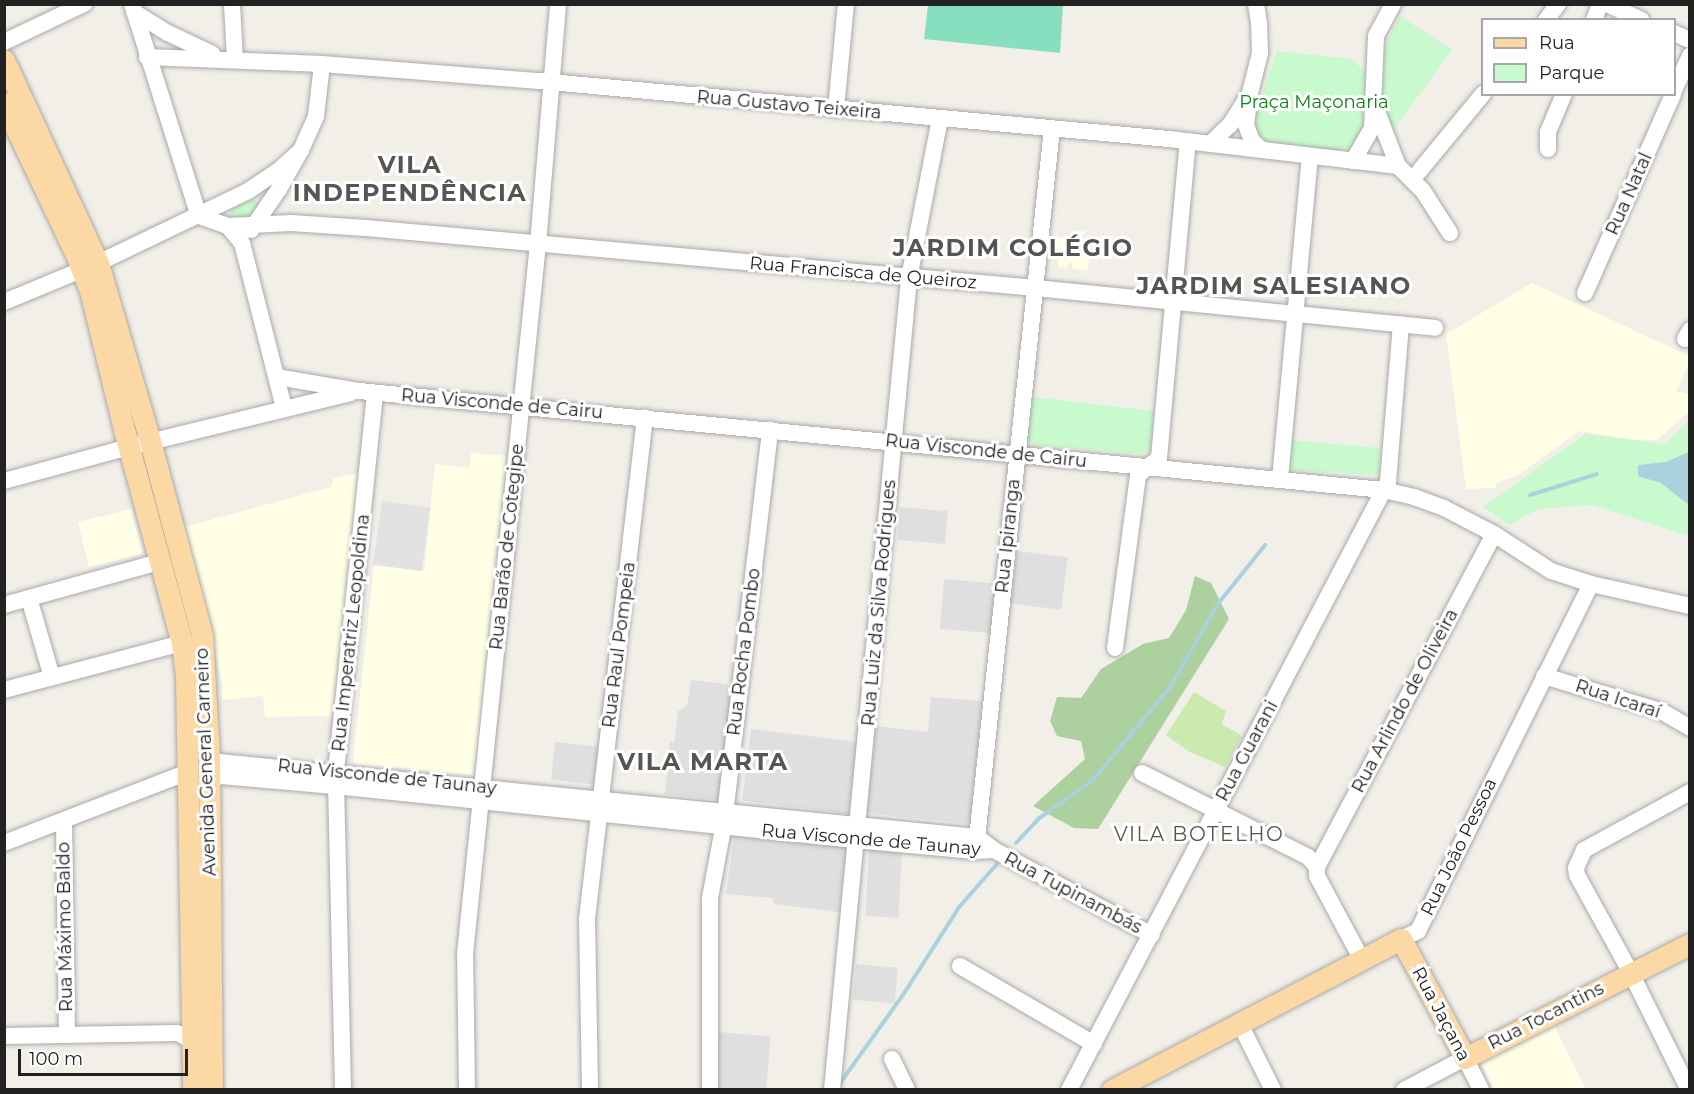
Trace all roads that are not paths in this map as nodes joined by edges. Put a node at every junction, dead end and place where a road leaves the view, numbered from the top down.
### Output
1 (84, 4) edge
2 (232, 4) edge
3 (558, 4) edge
4 (846, 4) edge
5 (1256, 4) edge
6 (1393, 4) edge
7 (1558, 4) edge
8 (1607, 4) edge
9 (133, 8) edge
10 (1548, 18) edge
11 (1638, 18) edge
12 (173, 36) junction
13 (4, 42) edge
14 (145, 49) junction
15 (1689, 56) edge
16 (229, 59) junction
17 (322, 64) junction
18 (9, 69) edge
19 (552, 83) junction
20 (1676, 85) edge
21 (1250, 93) junction
22 (1481, 96) edge
23 (1563, 96) edge
24 (1672, 96) edge
25 (4, 101) edge
26 (1375, 105) junction
27 (836, 109) junction
28 (940, 119) junction
29 (1052, 129) junction
30 (1188, 142) junction
31 (1210, 144) junction
32 (1548, 149) dead end
33 (301, 150) junction
34 (1262, 150) junction
35 (1310, 156) junction
36 (1353, 161) junction
37 (1398, 166) junction
38 (1412, 180) junction
39 (248, 191) junction
40 (232, 199) junction
41 (267, 209) junction
42 (206, 212) junction
43 (291, 223) junction
44 (228, 226) junction
45 (254, 226) junction
46 (1450, 232) dead end
47 (242, 243) junction
48 (538, 244) junction
49 (90, 267) junction
50 (909, 278) junction
51 (1036, 288) junction
52 (1585, 293) dead end
53 (4, 302) edge
54 (1173, 302) junction
55 (1295, 313) junction
56 (1401, 325) junction
57 (1435, 328) dead end
58 (277, 377) junction
59 (367, 392) junction
60 (521, 406) junction
61 (284, 408) junction
62 (645, 417) junction
63 (770, 430) junction
64 (150, 441) junction
65 (894, 442) junction
66 (129, 447) junction
67 (1017, 454) junction
68 (1147, 467) junction
69 (1280, 479) junction
70 (4, 481) edge
71 (1383, 490) junction
72 (1494, 534) junction
73 (159, 562) junction
74 (1591, 584) junction
75 (29, 598) junction
76 (4, 605) edge
77 (1689, 606) edge
78 (182, 643) junction
79 (1115, 648) dead end
80 (1544, 676) junction
81 (52, 677) junction
82 (4, 690) edge
83 (1689, 728) edge
84 (209, 758) junction
85 (188, 772) junction
86 (1142, 773) dead end
87 (335, 779) junction
88 (209, 781) junction
89 (1689, 792) edge
90 (482, 794) junction
91 (600, 806) junction
92 (1216, 810) junction
93 (725, 819) junction
94 (64, 820) junction
95 (856, 832) junction
96 (4, 843) edge
97 (975, 844) junction
98 (994, 850) joint
99 (1317, 867) junction
100 (1152, 935) junction
101 (1401, 939) junction
102 (1689, 944) edge
103 (1362, 960) junction
104 (960, 966) dead end
105 (1631, 973) junction
106 (1240, 1024) junction
107 (67, 1034) junction
108 (4, 1036) edge
109 (192, 1044) junction
110 (1094, 1044) junction
111 (1465, 1058) junction
112 (892, 1059) dead end
113 (1075, 1085) edge
114 (193, 1089) edge
115 (212, 1089) edge
116 (343, 1089) edge
117 (467, 1089) edge
118 (590, 1089) edge
119 (710, 1089) edge
120 (832, 1089) edge
121 (907, 1089) edge
122 (1112, 1089) edge
123 (1273, 1089) edge
124 (1404, 1089) edge
125 (1481, 1089) edge
126 (1689, 1089) edge

1 - 13 street
2 - 16 street
3 - 19 street, Rua Barão de Cotegipe
4 - 27 street
5 - 21 street
6 - 26 street
7 - 10 street
8 - 11 street
9 - 12 street, Rua Gustavo Teixeira
9 - 14 street
12 - 14 street
12 - 16 street, Rua Gustavo Teixeira
14 - 16 street, Rua Gustavo Teixeira
14 - 42 street
15 - 20 street
16 - 17 street, Rua Gustavo Teixeira
17 - 19 street, Rua Gustavo Teixeira
17 - 33 street
18 - 25 street
18 - 49 main road, Avenida General Carneiro
19 - 27 street, Rua Gustavo Teixeira
19 - 48 street, Rua Barão de Cotegipe
21 - 31 street
21 - 34 street
22 - 38 street
23 - 32 street
24 - 52 street, Rua Natal
25 - 49 main road, Avenida General Carneiro
26 - 36 street
26 - 37 street
27 - 28 street, Rua Gustavo Teixeira
28 - 29 street, Rua Gustavo Teixeira
28 - 50 street, Rua Luiz da Silva Rodrigues
29 - 30 street, Rua Gustavo Teixeira
29 - 51 street, Rua Ipiranga
30 - 31 street, Rua Gustavo Teixeira
30 - 54 street
31 - 34 street, Rua Gustavo Teixeira
33 - 39 street
33 - 41 street
34 - 35 street, Rua Gustavo Teixeira
35 - 36 street, Rua Gustavo Teixeira
35 - 55 street
36 - 37 street, Rua Gustavo Teixeira
37 - 38 street
38 - 46 street
39 - 40 street
39 - 41 street
40 - 42 street
40 - 44 street
41 - 43 street, Rua Francisca de Queiroz
41 - 45 street
42 - 44 street
42 - 49 street
43 - 45 street, Rua Francisca de Queiroz
43 - 48 street, Rua Francisca de Queiroz
44 - 45 street
44 - 47 street
45 - 47 street
47 - 58 street
48 - 50 street, Rua Francisca de Queiroz
48 - 60 street, Rua Barão de Cotegipe
49 - 53 street
49 - 64 main road, Avenida General Carneiro
49 - 66 main road, Avenida General Carneiro
50 - 51 street, Rua Francisca de Queiroz
50 - 65 street, Rua Luiz da Silva Rodrigues
51 - 54 street, Rua Francisca de Queiroz
51 - 67 street, Rua Ipiranga
54 - 55 street, Rua Francisca de Queiroz
54 - 68 street
55 - 56 street, Rua Francisca de Queiroz
55 - 69 street
56 - 57 street, Rua Francisca de Queiroz
56 - 71 street, Rua Guarani
58 - 59 street, Rua Visconde de Cairu
58 - 61 street
59 - 60 street, Rua Visconde de Cairu
59 - 61 street, Rua Visconde de Cairu
59 - 87 street, Rua Imperatriz Leopoldina
60 - 62 street, Rua Visconde de Cairu
60 - 90 street, Rua Barão de Cotegipe
61 - 64 street, Rua Visconde de Cairu
62 - 63 street, Rua Visconde de Cairu
62 - 91 street, Rua Raul Pompeia
63 - 65 street, Rua Visconde de Cairu
63 - 93 street, Rua Rocha Pombo
64 - 66 street
64 - 84 main road, Avenida General Carneiro
65 - 67 street, Rua Visconde de Cairu
65 - 95 street, Rua Luiz da Silva Rodrigues
66 - 70 street
66 - 73 main road, Avenida General Carneiro
67 - 68 street, Rua Visconde de Cairu
67 - 97 street, Rua Ipiranga
68 - 69 street, Rua Visconde de Cairu
68 - 79 street
69 - 71 street, Rua Visconde de Cairu
71 - 72 street, Rua Visconde de Cairu
71 - 92 street, Rua Guarani
72 - 74 street, Rua Visconde de Cairu
72 - 99 street, Rua Arlindo de Oliveira
73 - 75 street
73 - 78 main road, Avenida General Carneiro
74 - 77 street, Rua Visconde de Cairu
74 - 80 street, Rua João Pessoa
75 - 76 street
75 - 81 street
78 - 81 street
78 - 85 main road, Avenida General Carneiro
80 - 83 street, Rua Icaraí
80 - 101 street, Rua João Pessoa
81 - 82 street
84 - 87 street, Rua Visconde de Taunay
84 - 88 main road, Avenida General Carneiro
85 - 94 street
85 - 109 main road, Avenida General Carneiro
86 - 92 street
87 - 88 street, Rua Visconde de Taunay
87 - 90 street, Rua Visconde de Taunay
87 - 116 street, Rua Imperatriz Leopoldina
88 - 115 main road, Avenida General Carneiro
89 - 105 street
90 - 91 street, Rua Visconde de Taunay
90 - 117 street, Rua Barão de Cotegipe
91 - 93 street, Rua Visconde de Taunay
91 - 118 street, Rua Raul Pompeia
92 - 99 street
92 - 100 street, Rua Guarani
93 - 95 street, Rua Visconde de Taunay
93 - 119 street, Rua Rocha Pombo
94 - 96 street
94 - 107 street, Rua Máximo Baldo
95 - 97 street, Rua Visconde de Taunay
95 - 120 street, Rua Luiz da Silva Rodrigues
97 - 98 street, Rua Visconde de Taunay
98 - 100 street, Rua Tupinambás
99 - 103 street
100 - 110 street, Rua Guarani
101 - 103 main road, Rua João Pessoa
101 - 111 main road, Rua Jaçana
102 - 105 main road, Rua Tocantins
103 - 106 main road, Rua João Pessoa
104 - 110 street
105 - 111 main road, Rua Tocantins
105 - 126 street
106 - 122 main road, Rua João Pessoa
106 - 123 street
107 - 108 street
107 - 109 street
109 - 114 main road, Avenida General Carneiro
110 - 113 street, Rua Guarani
111 - 124 street, Rua Tocantins
111 - 125 street, Rua Jaçana
112 - 121 street

